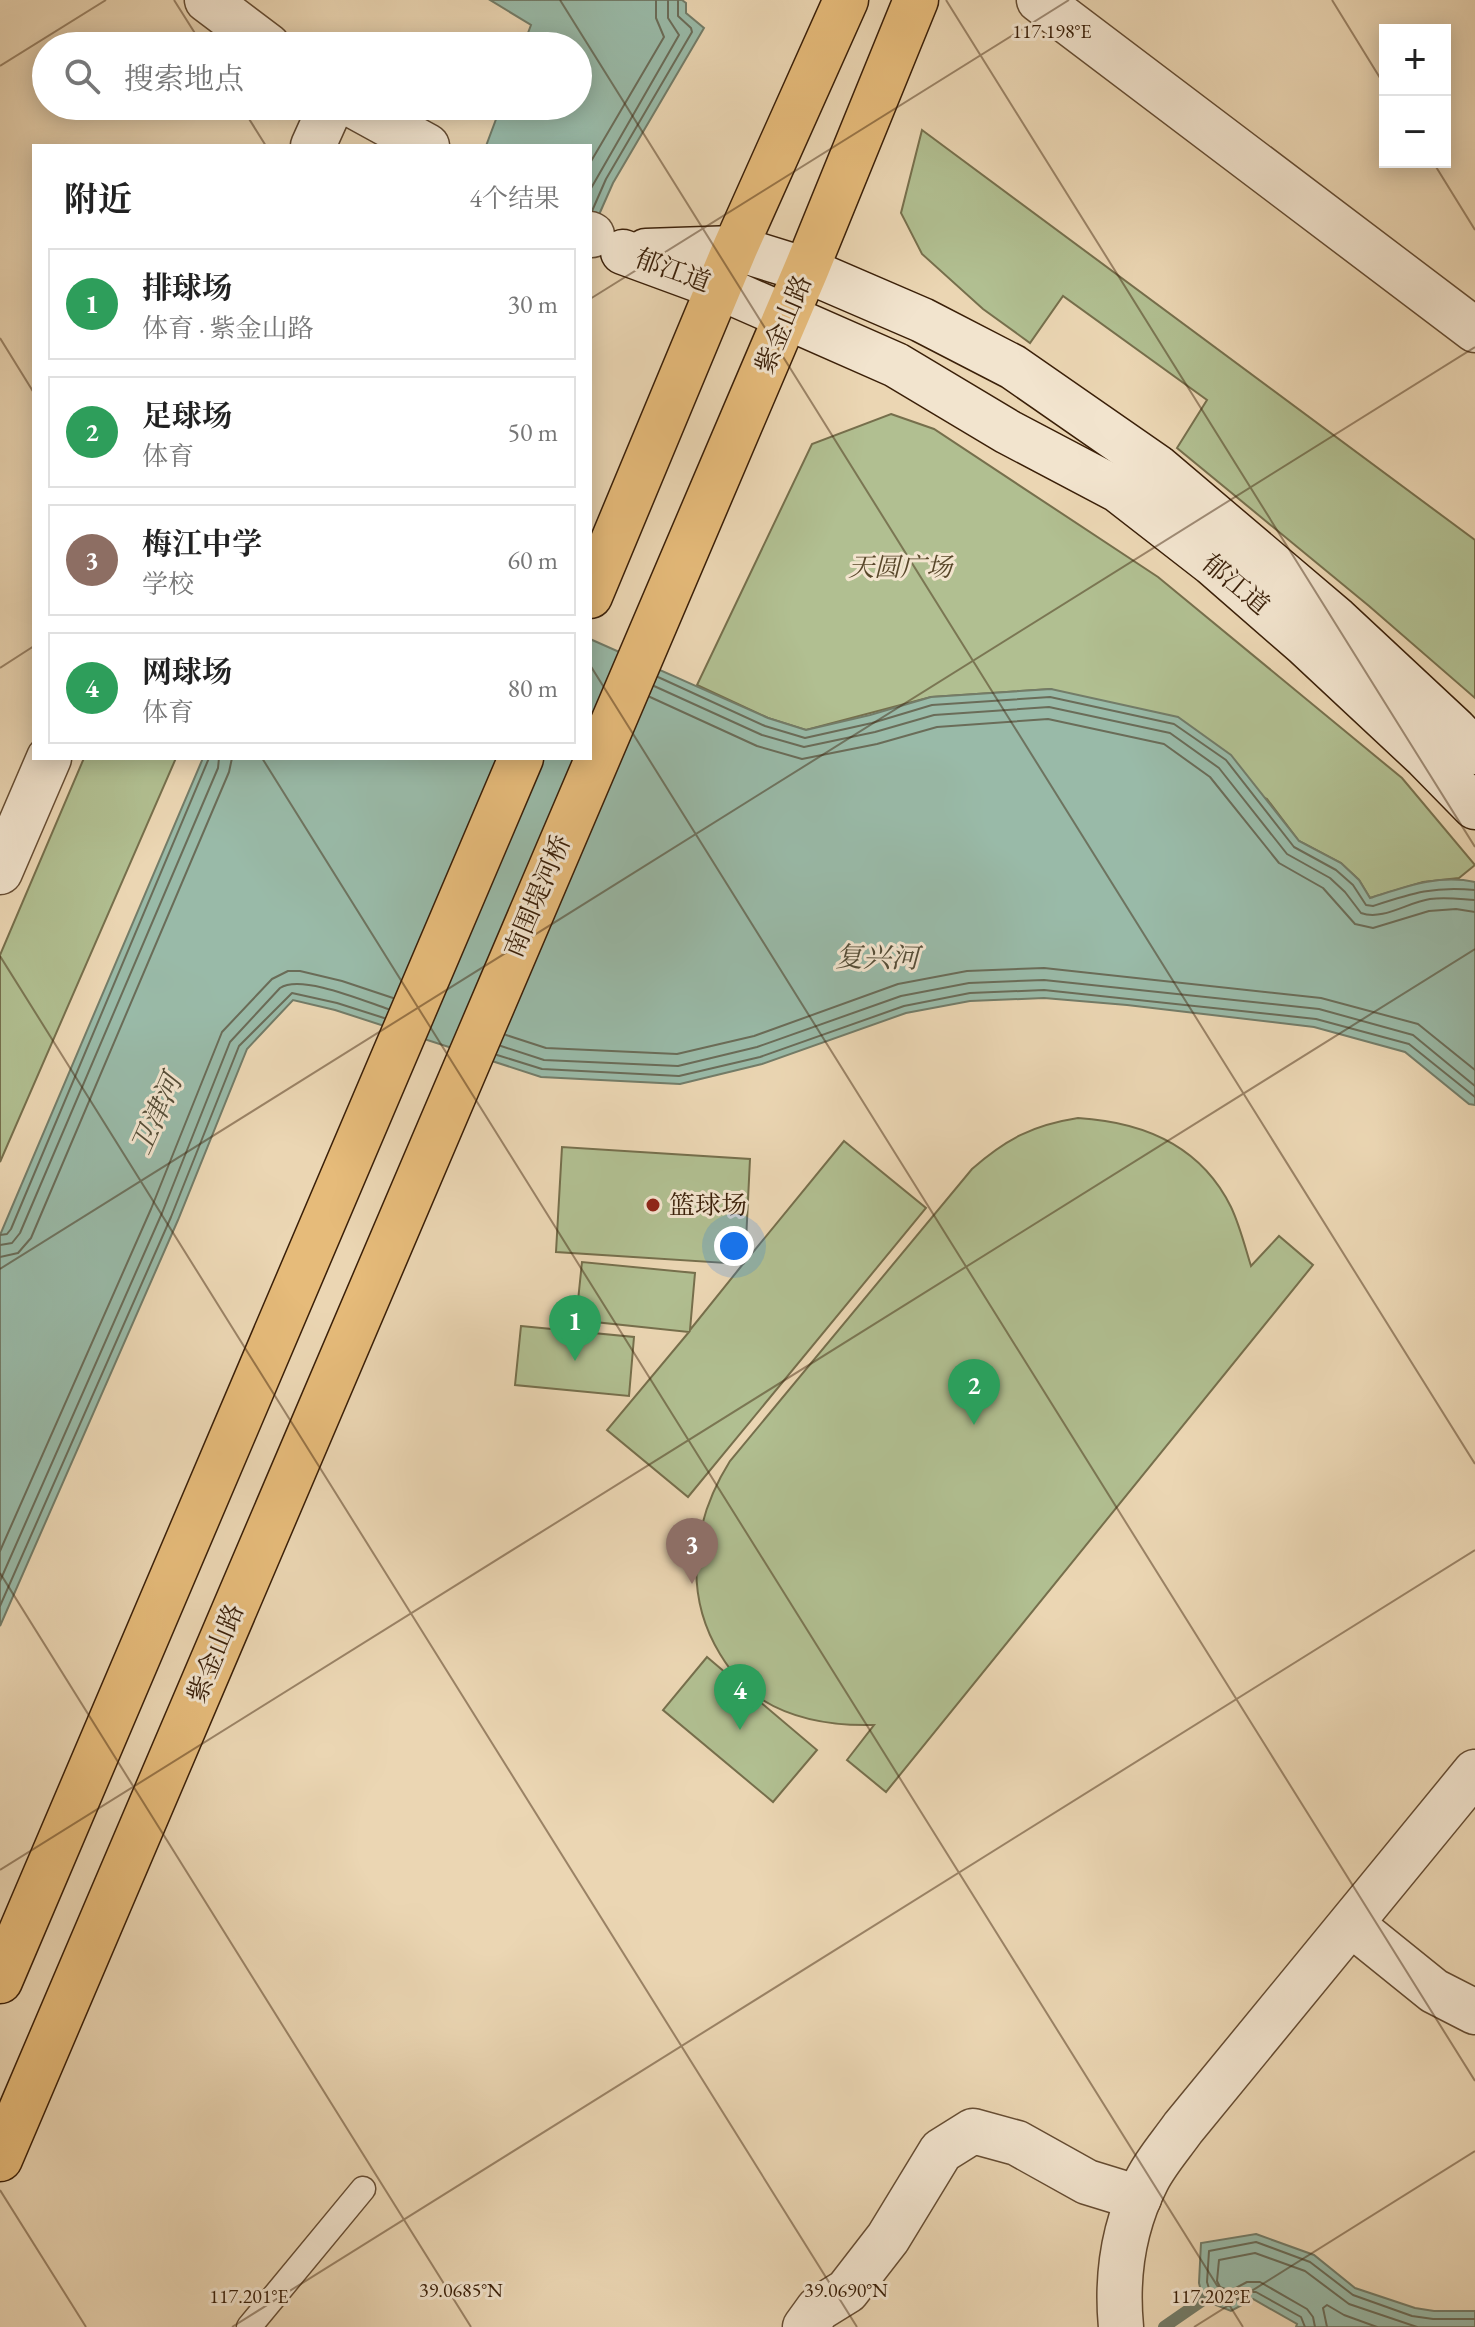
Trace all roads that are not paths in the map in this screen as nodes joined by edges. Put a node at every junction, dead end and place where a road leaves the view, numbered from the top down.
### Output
1 (207, 0) edge
2 (846, 0) edge
3 (916, 0) edge
4 (1039, 0) edge
5 (249, 32) edge
6 (325, 120) edge
7 (380, 120) edge
8 (314, 144) edge
9 (423, 144) edge
10 (602, 240) edge
11 (728, 268) junction
12 (806, 270) junction
13 (786, 318) junction
14 (1475, 330) edge
15 (592, 591) edge
16 (644, 646) joint
17 (1452, 746) edge
18 (48, 760) edge
19 (520, 760) edge
20 (1475, 807) edge
21 (0, 872) edge
22 (431, 1146) joint
23 (1475, 1772) edge
24 (1351, 1924) junction
25 (0, 1981) edge
26 (1475, 2012) edge
27 (0, 2159) edge
28 (363, 2189) dead end
29 (1139, 2198) junction
30 (249, 2327) edge
31 (805, 2327) edge
32 (1121, 2327) edge

1 - 5 street
2 - 11 main road
3 - 12 main road, 紫金山路
4 - 14 street
6 - 8 street
7 - 9 street
10 - 11 street, 郁江道
11 - 12 street, 郁江道
11 - 13 street, 郁江道
11 - 15 main road
12 - 13 main road, 紫金山路
12 - 17 street, 郁江道
13 - 16 main road, 紫金山路
13 - 17 street, 郁江道
16 - 22 main road, 南围堤河桥
17 - 20 street, 郁江道
18 - 21 street
19 - 25 main road
22 - 27 main road, 紫金山路
23 - 24 street
24 - 26 street
24 - 29 street
28 - 30 lane
29 - 31 street
29 - 32 street

